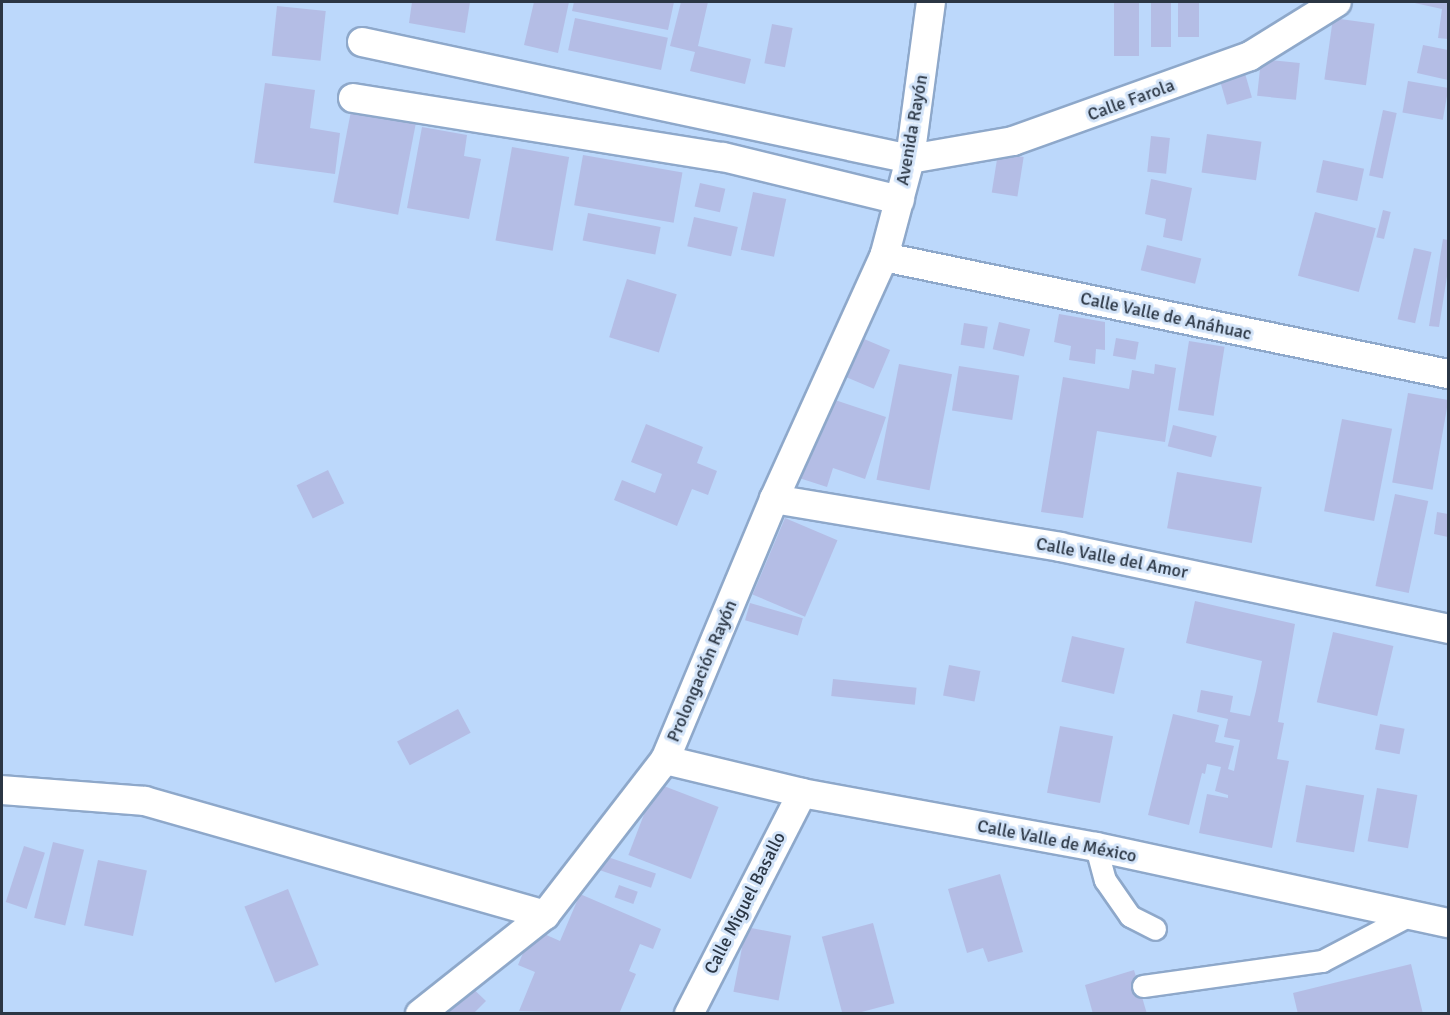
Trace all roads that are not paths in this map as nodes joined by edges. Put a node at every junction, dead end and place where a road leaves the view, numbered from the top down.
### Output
1 (931, 2) edge
2 (1337, 2) edge
3 (362, 42) dead end
4 (353, 98) dead end
5 (730, 121) junction
6 (723, 157) junction
7 (910, 159) junction
8 (900, 200) junction
9 (884, 257) junction
10 (1448, 374) edge
11 (774, 499) junction
12 (1449, 629) edge
13 (665, 760) junction
14 (13, 792) edge
15 (802, 794) junction
16 (1096, 847) junction
17 (545, 915) junction
18 (1408, 916) junction
19 (1449, 923) edge
20 (1155, 929) dead end
21 (1143, 986) dead end
22 (420, 1014) edge
23 (689, 1014) edge

1 - 7 street, Avenida Rayón
2 - 7 street, Calle Farola
3 - 5 street
4 - 6 street
5 - 6 street
5 - 7 street
6 - 8 street
7 - 8 street, Avenida Rayón
8 - 9 street, Avenida Rayón
9 - 10 street, Calle Valle de Anáhuac
9 - 11 street, Prolongación Rayón
11 - 12 street, Calle Valle del Amor
11 - 13 street, Prolongación Rayón
13 - 15 street, Calle Valle de México
13 - 17 street, Prolongación Rayón
14 - 17 street
15 - 16 street, Calle Valle de México
15 - 23 street, Calle Miguel Basallo
16 - 18 street, Calle Valle de México
16 - 20 street
17 - 22 street, Prolongación Rayón
18 - 19 street, Calle Valle de México
18 - 21 street

